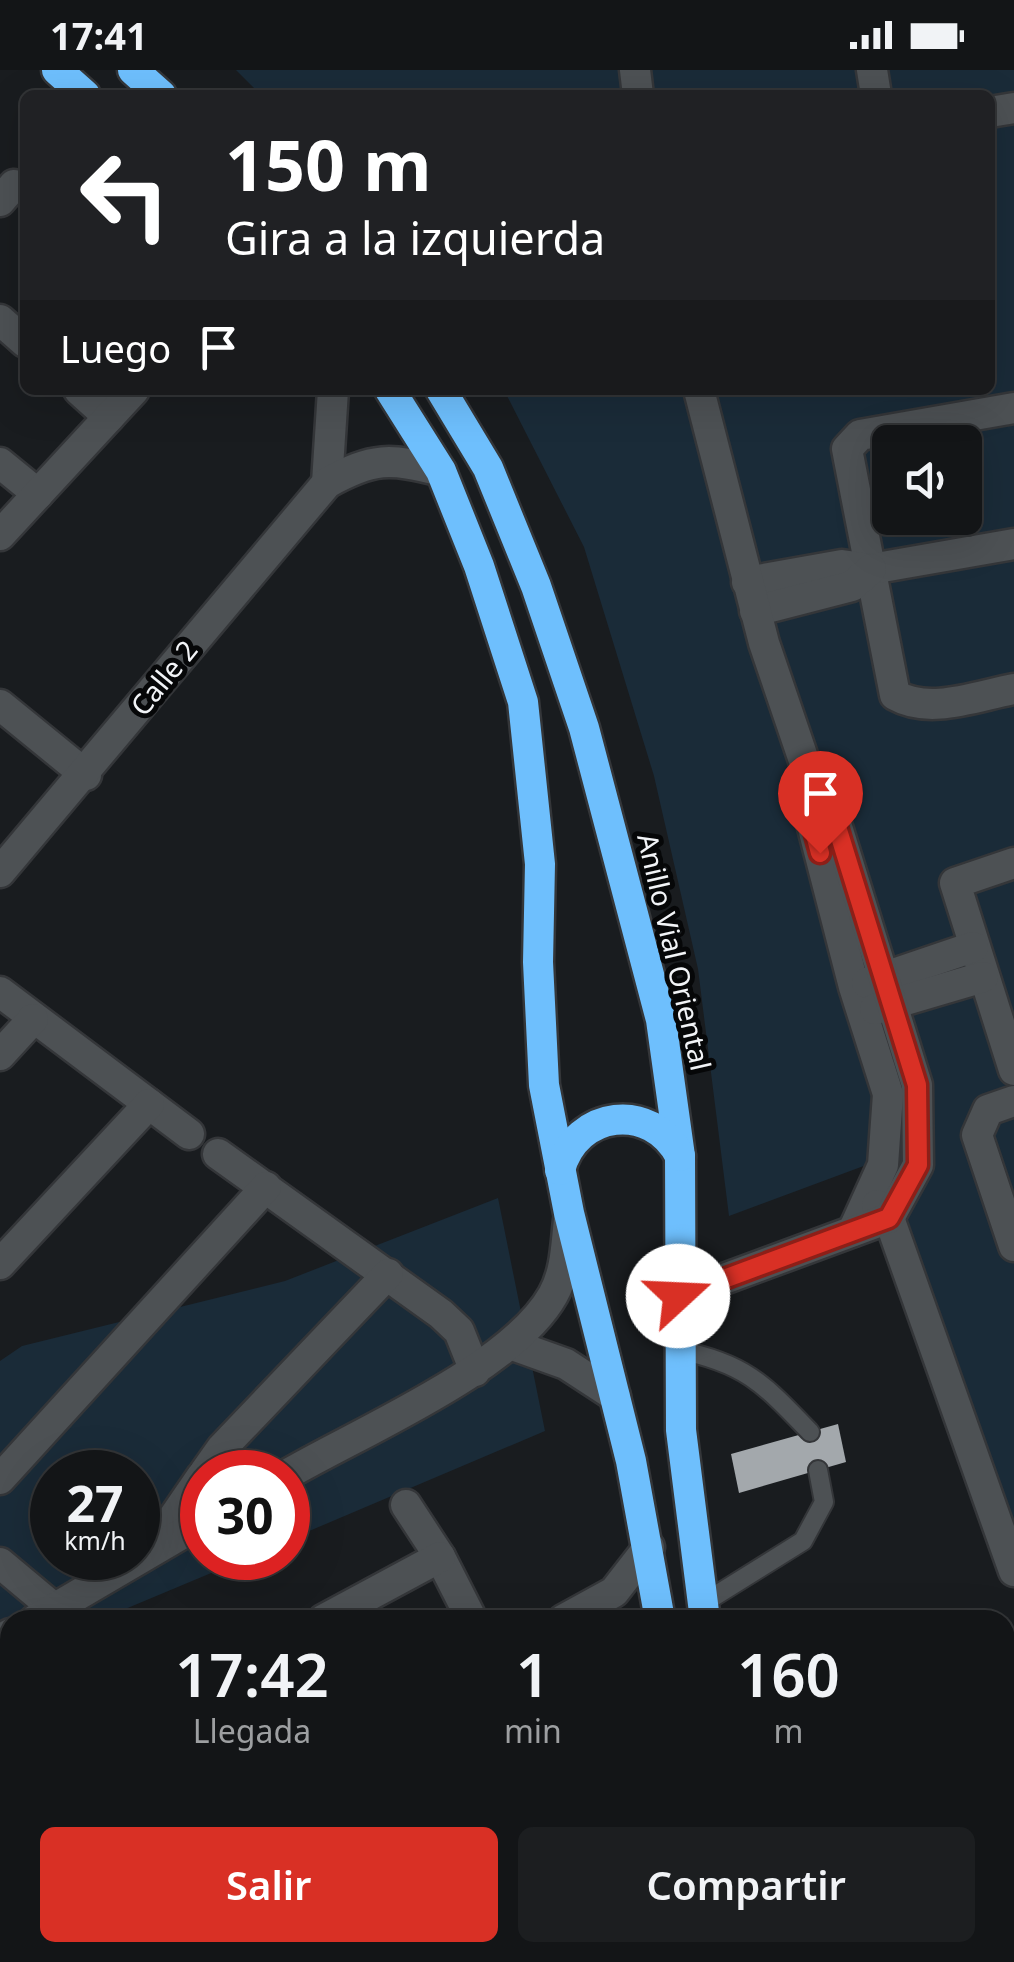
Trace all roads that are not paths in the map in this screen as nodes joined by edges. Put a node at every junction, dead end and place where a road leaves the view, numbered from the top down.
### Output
1 (58, 70) edge
2 (133, 70) edge
3 (80, 90) edge
4 (155, 90) edge
5 (85, 395) edge
6 (129, 395) edge
7 (333, 395) edge
8 (393, 395) edge
9 (444, 395) edge
10 (699, 395) edge
11 (1014, 408) edge
12 (109, 416) junction
13 (0, 463) edge
14 (441, 471) junction
15 (327, 483) junction
16 (38, 494) junction
17 (0, 535) edge
18 (1014, 544) edge
19 (871, 569) junction
20 (751, 597) junction
21 (1014, 689) edge
22 (0, 705) edge
23 (86, 774) junction
24 (1014, 863) edge
25 (0, 872) edge
26 (972, 947) junction
27 (984, 977) junction
28 (0, 992) edge
29 (872, 995) junction
30 (34, 1018) junction
31 (0, 1055) edge
32 (1014, 1070) edge
33 (1014, 1101) edge
34 (149, 1104) junction
35 (190, 1134) dead end
36 (218, 1154) dead end
37 (680, 1156) junction
38 (560, 1170) junction
39 (266, 1187) junction
40 (880, 1208) junction
41 (569, 1212) junction
42 (1014, 1246) edge
43 (0, 1264) edge
44 (388, 1274) junction
45 (678, 1296) junction
46 (510, 1344) junction
47 (678, 1350) junction
48 (475, 1372) junction
49 (615, 1396) junction
50 (810, 1432) dead end
51 (221, 1450) edge
52 (310, 1462) edge
53 (818, 1470) dead end
54 (0, 1479) edge
55 (406, 1505) dead end
56 (180, 1508) edge
57 (160, 1537) edge
58 (649, 1547) junction
59 (440, 1557) junction
60 (0, 1563) edge
61 (1014, 1571) edge
62 (103, 1580) edge
63 (41, 1610) edge
64 (52, 1610) edge
65 (342, 1610) edge
66 (467, 1610) edge
67 (587, 1610) edge
68 (658, 1610) edge
69 (704, 1610) edge
70 (707, 1610) edge

1 - 3 highway
2 - 4 highway
5 - 12 street
6 - 12 street
7 - 15 street
8 - 14 highway
9 - 37 highway, Anillo Vial Oriental
10 - 20 street
11 - 19 street
12 - 16 street
13 - 16 street
14 - 15 street, Calle 2
14 - 38 highway
15 - 23 street, Calle 2
16 - 17 street
18 - 19 street
19 - 20 street
19 - 21 street
20 - 29 street
22 - 23 street
23 - 25 street, Calle 2
24 - 26 street
26 - 27 street
26 - 29 street
27 - 29 street
27 - 32 street
28 - 30 street
29 - 40 street
30 - 31 street
30 - 34 street
33 - 42 street
34 - 35 street
34 - 43 street
36 - 39 street
37 - 38 highway
37 - 45 highway, Anillo Vial Oriental
38 - 41 highway
39 - 44 street
39 - 54 street
40 - 45 street
40 - 61 street
41 - 46 street
41 - 49 highway
44 - 48 street
44 - 51 street
45 - 47 highway, Anillo Vial Oriental
46 - 48 street
46 - 49 street
47 - 50 lane
47 - 69 highway, Anillo Vial Oriental
48 - 52 street
49 - 58 highway
53 - 70 lane
55 - 59 street
56 - 57 street
58 - 67 street
58 - 68 highway
59 - 65 street
59 - 66 street
60 - 63 street
62 - 64 street

